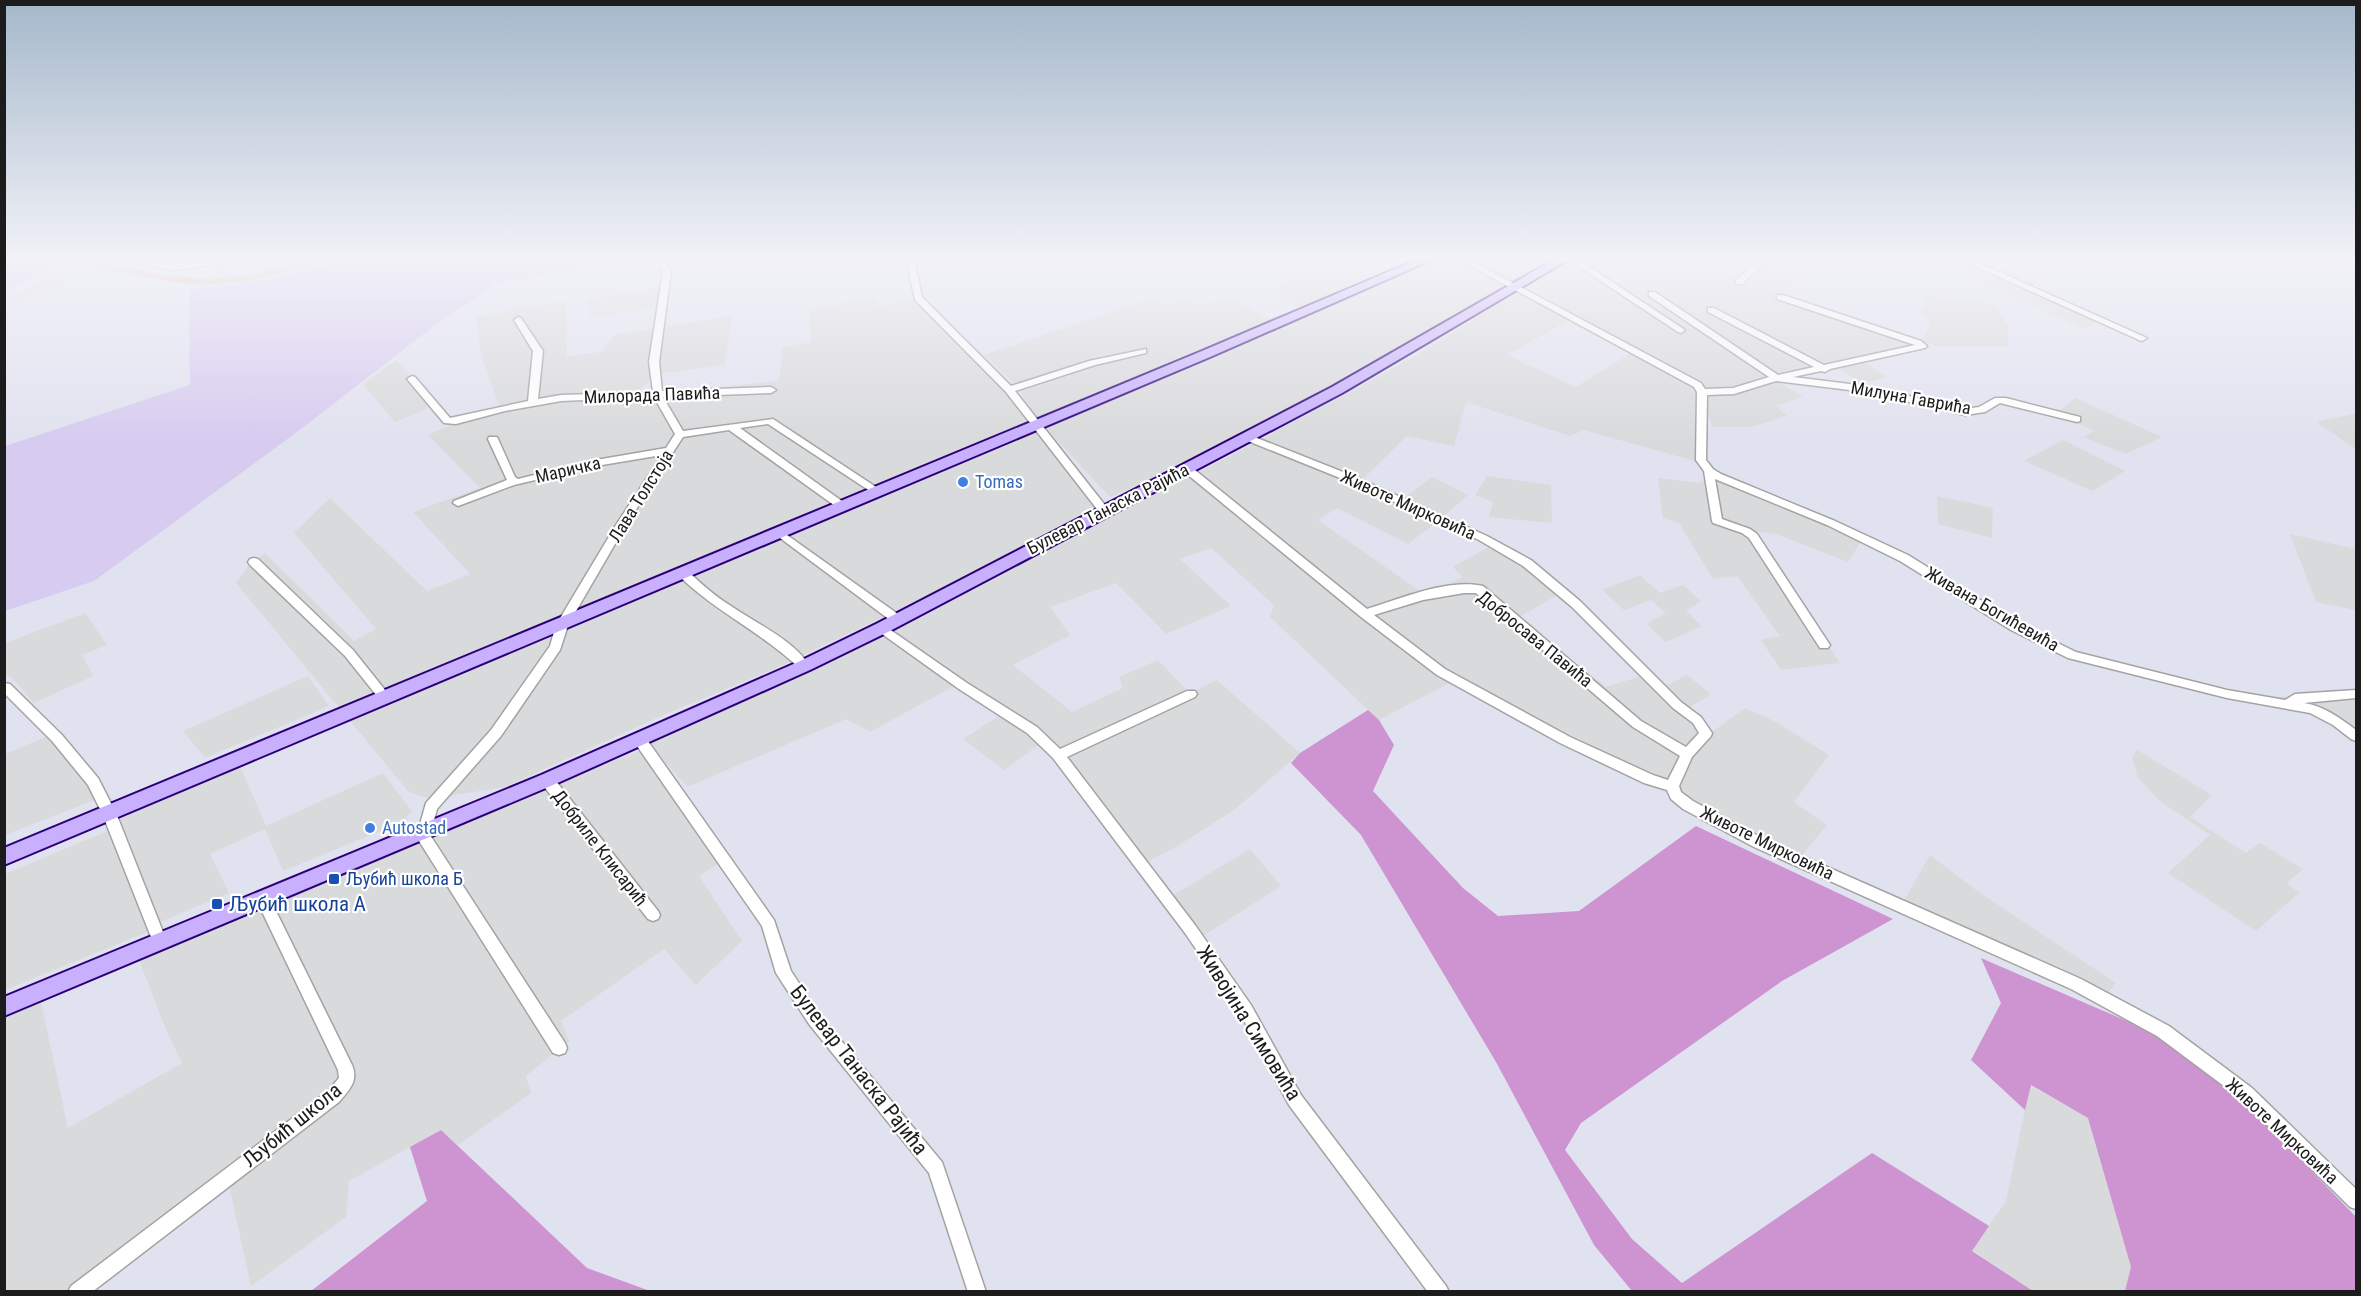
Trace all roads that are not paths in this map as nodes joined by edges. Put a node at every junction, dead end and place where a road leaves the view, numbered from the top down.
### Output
1 (660, 318) edge
2 (938, 318) edge
3 (1289, 318) edge
4 (1461, 318) edge
5 (1574, 318) edge
6 (1663, 318) edge
7 (1688, 318) edge
8 (1727, 318) edge
9 (1844, 318) edge
10 (2098, 318) edge
11 (518, 320) dead end
12 (1681, 330) dead end
13 (2142, 338) dead end
14 (1143, 351) dead end
15 (1825, 369) junction
16 (1776, 378) junction
17 (412, 379) dead end
18 (771, 390) dead end
19 (1009, 390) junction
20 (1702, 392) junction
21 (658, 396) junction
22 (533, 404) junction
23 (2077, 419) dead end
24 (1037, 424) junction
25 (730, 426) junction
26 (680, 434) junction
27 (1247, 437) junction
28 (493, 439) dead end
29 (670, 450) junction
30 (1186, 468) junction
31 (1709, 471) junction
32 (514, 481) junction
33 (877, 491) junction
34 (458, 503) dead end
35 (842, 506) junction
36 (1104, 511) junction
37 (780, 533) junction
38 (254, 562) dead end
39 (683, 573) junction
40 (1365, 614) junction
41 (898, 620) junction
42 (562, 625) junction
43 (882, 628) junction
44 (1824, 645) dead end
45 (804, 666) junction
46 (6, 687) dead end
47 (1191, 694) dead end
48 (2356, 694) edge
49 (385, 698) junction
50 (2289, 703) junction
51 (2356, 736) edge
52 (640, 740) junction
53 (1687, 754) junction
54 (1058, 755) junction
55 (547, 780) junction
56 (1672, 786) junction
57 (109, 813) junction
58 (423, 832) junction
59 (4, 857) edge
60 (263, 899) junction
61 (653, 915) dead end
62 (160, 942) junction
63 (4, 1008) edge
64 (559, 1048) dead end
65 (2356, 1201) edge
66 (77, 1292) edge
67 (977, 1292) edge
68 (1440, 1292) edge

1 - 21 street, Лава Толстоја
2 - 19 street
3 - 24 main road
4 - 27 main road, Булевар Танаска Рајића
5 - 20 street
6 - 12 street
7 - 16 street, Милуна Гаврића
8 - 15 street
9 - 15 street, Милуна Гаврића
10 - 13 street
11 - 22 street
14 - 19 street
15 - 16 street, Милуна Гаврића
16 - 20 street, Милуна Гаврића
16 - 23 street, Милуна Гаврића
17 - 22 street, Милорада Павића
18 - 21 street, Милорада Павића
19 - 24 street
20 - 31 street
21 - 22 street, Милорада Павића
21 - 26 street, Лава Толстоја
24 - 33 main road
24 - 36 street
25 - 26 street
25 - 33 street
25 - 35 street
26 - 29 street, Лава Толстоја
27 - 30 main road, Булевар Танаска Рајића
27 - 53 street, Животе Мирковића
28 - 32 street, Маричка
29 - 32 street, Маричка
29 - 42 street, Лава Толстоја
30 - 36 main road, Булевар Танаска Рајића
30 - 40 street
31 - 44 street
31 - 50 street, Живана Богићевића
32 - 34 street
33 - 35 main road
35 - 37 main road
36 - 41 main road, Булевар Танаска Рајића
37 - 39 main road
37 - 41 street
38 - 49 street
39 - 42 main road
39 - 45 street
40 - 53 street, Добросава Павића
40 - 56 street
41 - 43 main road, Булевар Танаска Рајића
42 - 49 main road
42 - 58 street
43 - 45 main road, Булевар Танаска Рајића
43 - 54 street, Живојина Симовића
45 - 52 main road, Булевар Танаска Рајића
46 - 57 street
47 - 54 street
48 - 50 street, Живана Богићевића
49 - 57 main road
50 - 51 street, Живана Богићевића
52 - 55 main road, Булевар Танаска Рајића
52 - 67 street, Булевар Танаска Рајића
53 - 56 street, Животе Мирковића
54 - 68 street, Живојина Симовића
55 - 58 main road, Булевар Танаска Рајића
55 - 61 street, Добриле Клисарић
56 - 65 street, Животе Мирковића
57 - 59 main road
57 - 62 street
58 - 60 main road, Булевар Танаска Рајића
58 - 64 street
60 - 62 main road, Булевар Танаска Рајића
60 - 66 street, Љубић школа
62 - 63 main road, Булевар Танаска Рајића

